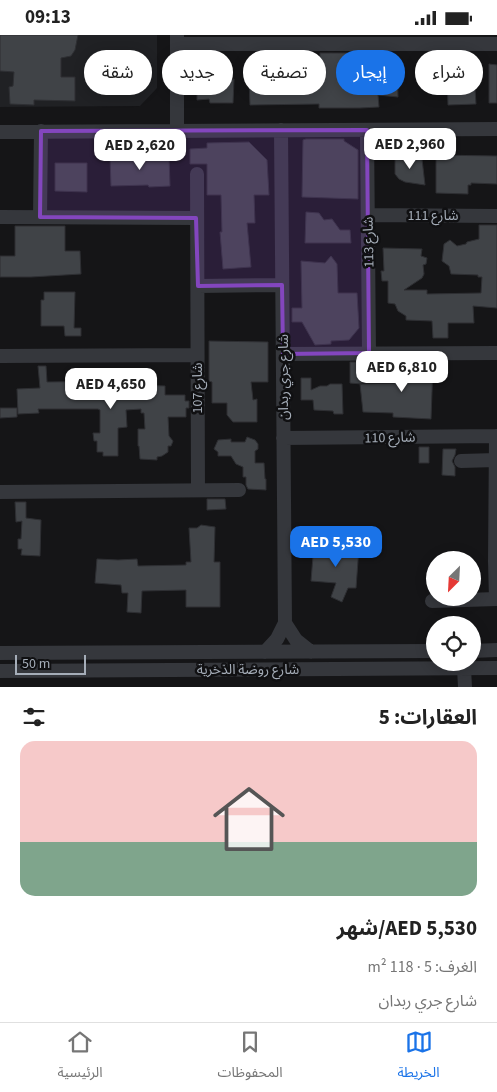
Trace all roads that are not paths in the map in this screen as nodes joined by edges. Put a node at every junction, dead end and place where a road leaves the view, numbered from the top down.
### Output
1 (399, 39) edge
2 (177, 40) edge
3 (262, 40) edge
4 (497, 44) edge
5 (497, 129) edge
6 (177, 130) junction
7 (367, 130) junction
8 (41, 131) junction
9 (281, 131) junction
10 (0, 132) edge
11 (197, 174) dead end
12 (368, 215) junction
13 (497, 216) edge
14 (0, 217) edge
15 (40, 217) junction
16 (196, 218) junction
17 (282, 285) junction
18 (198, 286) junction
19 (369, 353) junction
20 (497, 353) edge
21 (0, 355) edge
22 (197, 355) junction
23 (283, 355) junction
24 (497, 435) edge
25 (284, 438) junction
26 (496, 456) edge
27 (461, 461) dead end
28 (198, 490) junction
29 (239, 490) dead end
30 (0, 491) edge
31 (481, 599) edge
32 (497, 599) edge
33 (285, 623) junction
34 (497, 650) edge
35 (426, 651) edge
36 (481, 651) edge
37 (265, 652) junction
38 (311, 652) junction
39 (0, 653) edge
40 (426, 668) edge
41 (481, 668) edge
42 (497, 668) edge
43 (0, 671) edge
44 (464, 671) edge
45 (466, 687) edge

1 - 3 street
1 - 4 street
2 - 3 street
2 - 6 street
5 - 7 street
6 - 8 street
6 - 9 street
7 - 9 street
7 - 12 street, شارع 113
8 - 10 street
8 - 15 street
9 - 17 street, شارع جري ربدان
11 - 16 street, شارع 107
12 - 13 street, شارع 111
12 - 19 street, شارع 113
14 - 15 street
15 - 16 street
16 - 18 street, شارع 107
17 - 18 street
17 - 23 street, شارع جري ربدان
18 - 22 street, شارع 107
19 - 20 street
19 - 23 street
21 - 22 street
22 - 28 street, شارع 107
23 - 25 street, شارع جري ربدان
24 - 25 street, شارع 110
24 - 26 street
25 - 33 street, شارع جري ربدان
26 - 27 street
26 - 32 street
28 - 29 street
28 - 30 street
31 - 32 street
33 - 37 street
33 - 38 street
34 - 36 street
35 - 38 street, شارع روضة الذخرية
37 - 38 street, شارع روضة الذخرية
37 - 39 street, شارع روضة الذخرية
40 - 43 street, شارع روضة الذخرية
41 - 42 street, شارع روضة الذخرية
44 - 45 street

